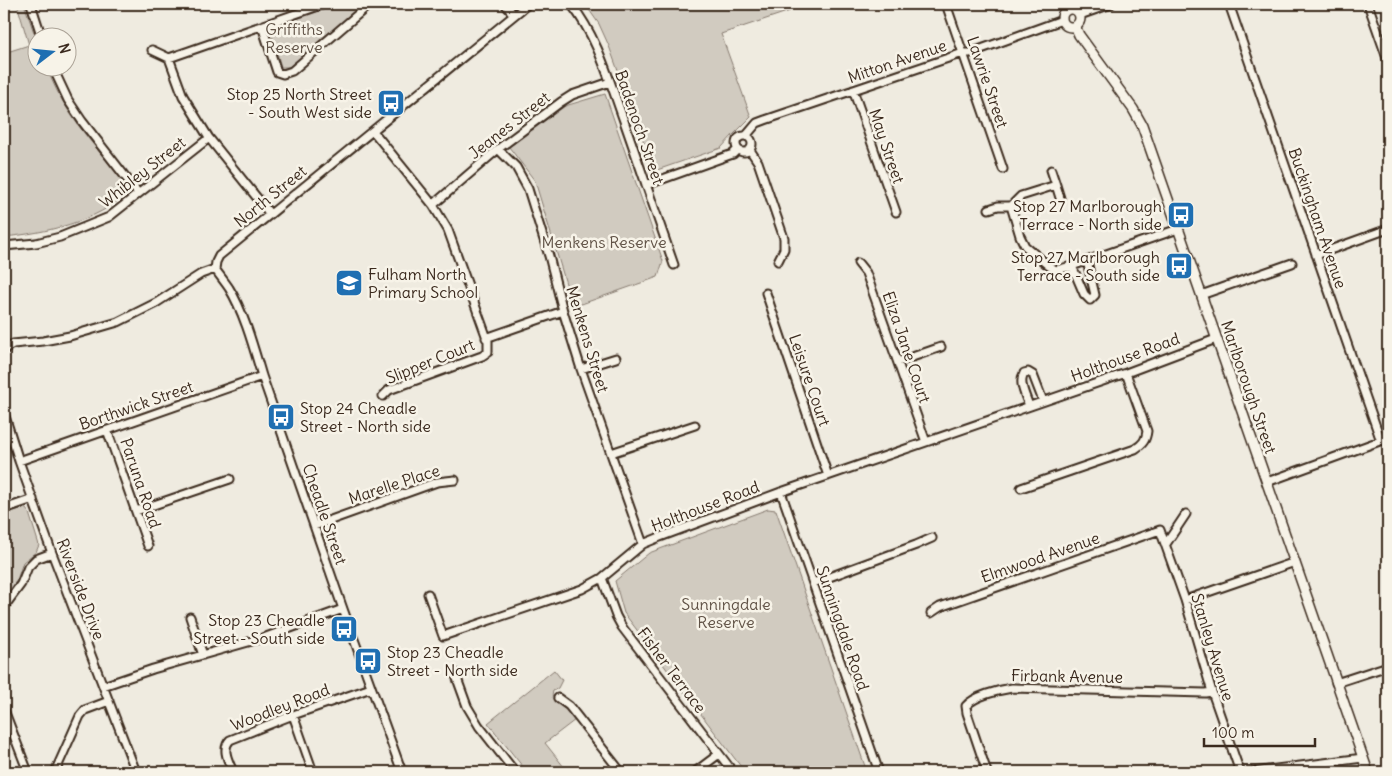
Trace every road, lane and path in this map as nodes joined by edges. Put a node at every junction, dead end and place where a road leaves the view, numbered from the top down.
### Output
1 (31, 4) edge
2 (324, 4) edge
3 (365, 4) edge
4 (505, 4) edge
5 (528, 4) edge
6 (571, 4) edge
7 (946, 4) edge
8 (1112, 4) edge
9 (1229, 4) edge
10 (1368, 4) edge
11 (1067, 6) edge
12 (514, 15) junction
13 (1080, 15) junction
14 (1062, 20) junction
15 (262, 26) junction
16 (1075, 26) junction
17 (39, 28) edge
18 (152, 50) dead end
19 (963, 53) junction
20 (169, 58) junction
21 (1388, 60) edge
22 (58, 78) edge
23 (610, 82) junction
24 (853, 90) junction
25 (373, 131) junction
26 (746, 136) junction
27 (208, 138) junction
28 (498, 149) junction
29 (738, 150) junction
30 (750, 150) junction
31 (1003, 169) dead end
32 (1051, 170) dead end
33 (646, 185) junction
34 (1056, 185) junction
35 (138, 193) junction
36 (1060, 198) dead end
37 (433, 205) junction
38 (1011, 206) junction
39 (989, 209) dead end
40 (896, 212) dead end
41 (270, 214) junction
42 (1178, 229) junction
43 (1388, 229) edge
44 (4, 246) edge
45 (1316, 255) junction
46 (778, 261) dead end
47 (1087, 261) junction
48 (858, 263) dead end
49 (1292, 263) dead end
50 (674, 265) dead end
51 (1072, 266) junction
52 (215, 269) junction
53 (766, 293) dead end
54 (1201, 295) junction
55 (563, 311) junction
56 (486, 338) junction
57 (1216, 339) junction
58 (940, 347) dead end
59 (4, 351) edge
60 (616, 358) dead end
61 (898, 362) junction
62 (581, 370) junction
63 (1126, 373) junction
64 (262, 376) junction
65 (382, 396) dead end
66 (1043, 401) junction
67 (1029, 406) junction
68 (4, 413) edge
69 (695, 425) dead end
70 (107, 430) junction
71 (1385, 439) edge
72 (926, 442) junction
73 (611, 453) junction
74 (19, 461) junction
75 (828, 476) junction
76 (230, 479) dead end
77 (455, 480) dead end
78 (1267, 482) junction
79 (1021, 488) dead end
80 (780, 492) junction
81 (33, 499) junction
82 (4, 509) edge
83 (136, 512) junction
84 (1186, 514) dead end
85 (314, 526) junction
86 (1160, 530) joint
87 (932, 538) dead end
88 (643, 544) junction
89 (1166, 544) junction
90 (148, 546) dead end
91 (52, 553) junction
92 (1295, 562) junction
93 (602, 578) junction
94 (813, 583) junction
95 (428, 594) dead end
96 (1185, 600) junction
97 (4, 607) edge
98 (343, 609) junction
99 (931, 613) dead end
100 (190, 617) dead end
101 (203, 655) junction
102 (1388, 666) edge
103 (455, 673) dead end
104 (1336, 683) junction
105 (103, 686) junction
106 (372, 688) junction
107 (1212, 692) junction
108 (558, 698) dead end
109 (109, 701) junction
110 (4, 710) edge
111 (293, 715) junction
112 (6, 723) edge
113 (719, 754) junction
114 (1362, 758) junction
115 (28, 772) edge
116 (56, 772) edge
117 (136, 772) edge
118 (232, 772) edge
119 (313, 772) edge
120 (402, 772) edge
121 (515, 772) edge
122 (621, 772) edge
123 (694, 772) edge
124 (734, 772) edge
125 (879, 772) edge
126 (987, 772) edge
127 (1240, 772) edge
128 (1253, 772) edge
129 (1368, 772) edge

1 - 17 street
2 - 15 street
3 - 15 street
4 - 12 street
5 - 12 street, North Street
6 - 23 street, Badenoch Street
7 - 19 street, Lawrie Street
8 - 13 street
9 - 45 street, Buckingham Avenue
10 - 21 street
11 - 13 street
11 - 14 street
12 - 25 street, North Street
13 - 16 street
14 - 16 street
14 - 19 street, Mitton Avenue
15 - 20 street
16 - 42 street, Marlborough Street
18 - 20 street
19 - 24 street, Mitton Avenue
19 - 31 street, Lawrie Street
20 - 27 street
22 - 35 street
23 - 28 street, Jeanes Street
23 - 33 street, Badenoch Street
24 - 26 street, Mitton Avenue
24 - 40 street, May Street
25 - 37 street
25 - 41 street, North Street
26 - 29 street
26 - 30 street
27 - 35 street, Whibley Street
27 - 41 street
28 - 37 street, Jeanes Street
28 - 55 street, Menkens Street
29 - 30 street
29 - 33 street
30 - 46 street
32 - 34 street
33 - 50 street, Badenoch Street
34 - 36 street
34 - 38 street
35 - 44 street, Whibley Street
37 - 56 street
38 - 39 street
38 - 51 street
41 - 52 street, North Street
42 - 47 street
42 - 54 street, Marlborough Street
43 - 45 street
45 - 71 street, Buckingham Avenue
47 - 51 street
47 - 51 street
48 - 61 street, Eliza Jane Court
49 - 54 street
52 - 59 street
52 - 64 street, Cheadle Street
53 - 75 street, Leisure Court
54 - 57 street, Marlborough Street
55 - 56 street
55 - 62 street, Menkens Street
56 - 65 street, Slipper Court
57 - 63 street, Holthouse Road
57 - 78 street, Marlborough Street
58 - 61 street
60 - 62 street
61 - 72 street, Eliza Jane Court
62 - 73 street, Menkens Street
63 - 66 street, Holthouse Road
63 - 79 street
64 - 70 street, Borthwick Street
64 - 85 street, Cheadle Street
66 - 67 street, Holthouse Road
66 - 67 street
67 - 72 street, Holthouse Road
68 - 74 street, Riverside Drive
69 - 73 street
70 - 74 street, Borthwick Street
70 - 83 street, Paruna Road
71 - 78 street
72 - 75 street, Holthouse Road
73 - 88 street, Menkens Street
74 - 81 street, Riverside Drive
75 - 80 street, Holthouse Road
76 - 83 street
77 - 85 street, Marelle Place
78 - 92 street, Marlborough Street
80 - 88 street, Holthouse Road
80 - 94 street, Sunningdale Road
81 - 82 street
81 - 91 street, Riverside Drive
83 - 90 street, Paruna Road
84 - 89 street
85 - 98 street, Cheadle Street
86 - 89 street, Stanley Avenue
86 - 99 street, Elmwood Avenue
87 - 94 street
88 - 93 street, Holthouse Road
89 - 96 street, Stanley Avenue
91 - 97 street
91 - 105 street, Riverside Drive
92 - 96 street
92 - 104 street, Marlborough Street
93 - 95 street, Holthouse Road
93 - 113 street, Fisher Terrace
94 - 125 street, Sunningdale Road
96 - 107 street, Stanley Avenue
98 - 101 street
98 - 106 street, Cheadle Street
100 - 101 street
101 - 105 street
102 - 104 street
103 - 121 street
104 - 114 street, Marlborough Street
105 - 109 street, Riverside Drive
106 - 111 street, Woodley Road
106 - 120 street, Cheadle Street
107 - 126 street, Firbank Avenue
107 - 127 street, Stanley Avenue
108 - 122 street
109 - 116 street
109 - 117 street, Riverside Drive
110 - 112 street
111 - 118 street, Woodley Road
111 - 119 street
112 - 115 street
113 - 123 street
113 - 124 street, Fisher Terrace
114 - 128 street
114 - 129 street, Marlborough Street

